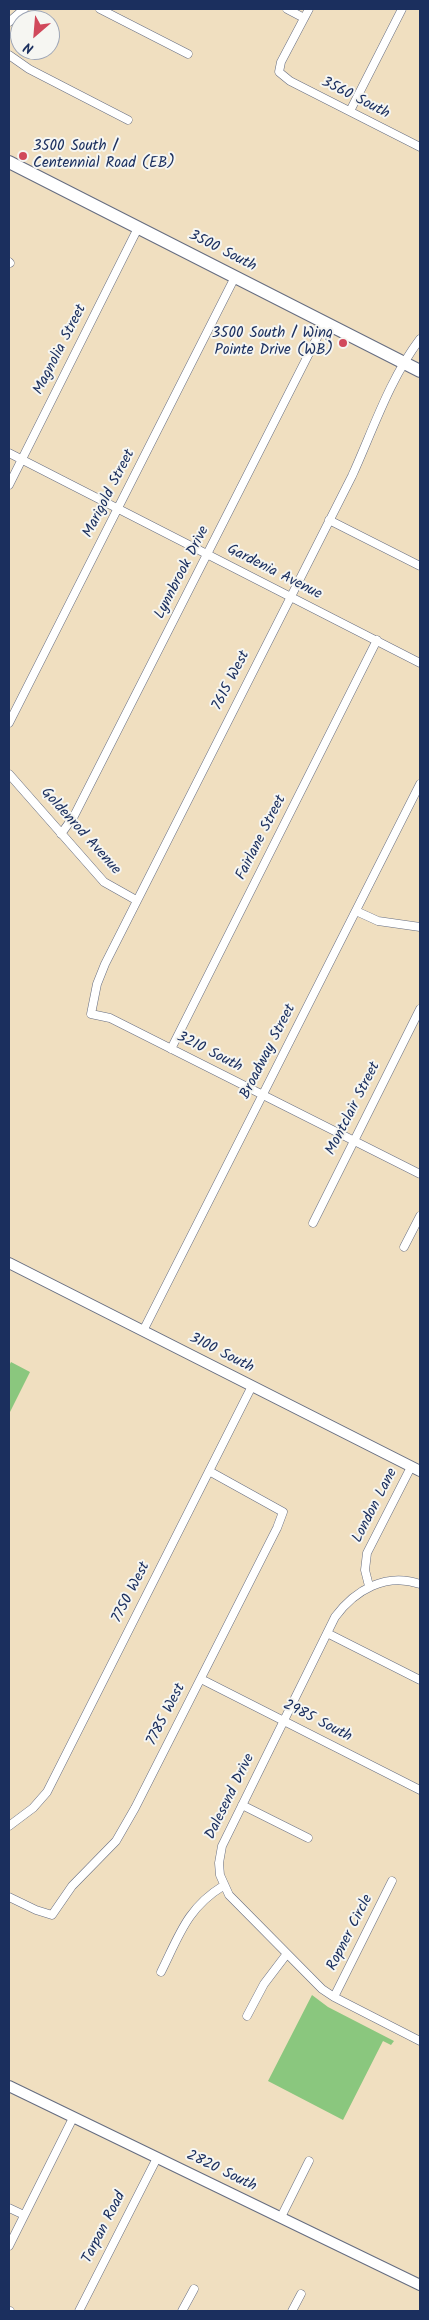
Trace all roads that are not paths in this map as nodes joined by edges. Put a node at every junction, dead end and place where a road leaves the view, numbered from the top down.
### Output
1 (24, 9) edge
2 (100, 9) edge
3 (287, 9) edge
4 (309, 9) edge
5 (402, 9) edge
6 (304, 18) junction
7 (9, 22) edge
8 (188, 54) dead end
9 (9, 55) edge
10 (350, 111) junction
11 (128, 120) dead end
12 (420, 147) edge
13 (9, 162) edge
14 (138, 228) junction
15 (235, 277) junction
16 (325, 322) junction
17 (420, 339) edge
18 (404, 362) junction
19 (420, 371) edge
20 (9, 453) edge
21 (21, 460) junction
22 (9, 484) edge
23 (118, 509) junction
24 (329, 520) junction
25 (208, 555) junction
26 (420, 566) edge
27 (290, 597) junction
28 (377, 640) junction
29 (420, 663) edge
30 (9, 722) edge
31 (9, 774) edge
32 (420, 784) edge
33 (61, 834) junction
34 (136, 900) junction
35 (356, 911) junction
36 (420, 927) edge
37 (420, 1009) edge
38 (91, 1014) joint
39 (170, 1049) junction
40 (263, 1095) junction
41 (353, 1141) junction
42 (420, 1174) edge
43 (420, 1216) edge
44 (313, 1223) dead end
45 (404, 1247) dead end
46 (9, 1263) edge
47 (143, 1331) junction
48 (252, 1386) junction
49 (416, 1469) edge
50 (209, 1472) junction
51 (420, 1584) edge
52 (368, 1586) junction
53 (326, 1633) junction
54 (201, 1679) junction
55 (420, 1680) edge
56 (284, 1721) junction
57 (420, 1790) edge
58 (242, 1805) junction
59 (9, 1826) edge
60 (308, 1838) dead end
61 (392, 1881) dead end
62 (223, 1886) junction
63 (9, 1897) edge
64 (286, 1955) junction
65 (161, 1972) dead end
66 (334, 1997) junction
67 (247, 2016) dead end
68 (420, 2041) edge
69 (9, 2086) edge
70 (73, 2118) junction
71 (157, 2158) junction
72 (308, 2161) dead end
73 (9, 2208) edge
74 (24, 2215) junction
75 (281, 2217) junction
76 (9, 2246) edge
77 (420, 2285) edge
78 (194, 2289) dead end
79 (301, 2294) dead end
80 (79, 2311) edge
81 (182, 2311) edge
82 (292, 2311) edge

1 - 7 street
2 - 8 street
3 - 6 street
4 - 6 street
5 - 10 street
6 - 10 street, 3560 South
9 - 11 street
10 - 12 street, 3560 South
13 - 14 main road, 3500 South
14 - 15 main road, 3500 South
14 - 21 street, Magnolia Street
15 - 16 main road, 3500 South
15 - 23 street, Marigold Street
16 - 18 main road, 3500 South
16 - 25 street, Lynnbrook Drive
17 - 18 street, 7615 West
18 - 19 main road, 3500 South
18 - 24 street, 7615 West
20 - 21 street, Gardenia Avenue
21 - 22 street, Magnolia Street
21 - 23 street, Gardenia Avenue
23 - 25 street, Gardenia Avenue
23 - 30 street, Marigold Street
24 - 26 street
24 - 27 street, 7615 West
25 - 27 street, Gardenia Avenue
25 - 33 street, Lynnbrook Drive
27 - 28 street, Gardenia Avenue
27 - 34 street, 7615 West
28 - 29 street, Gardenia Avenue
28 - 39 street, Fairlane Street
31 - 33 street, Goldenrod Avenue
32 - 35 street, Broadway Street
33 - 34 street, Goldenrod Avenue
34 - 38 street, 7615 West
35 - 36 street
35 - 40 street, Broadway Street
37 - 41 street, Montclair Street
38 - 39 street, 3210 South
39 - 40 street, 3210 South
40 - 41 street, 3210 South
40 - 47 street, Broadway Street
41 - 42 street, 3210 South
41 - 44 street, Montclair Street
43 - 45 street
46 - 47 street, 3100 South
47 - 48 street, 3100 South
48 - 49 street, 3100 South
48 - 50 street, 7750 West
49 - 52 street, London Lane
50 - 54 street, 7785 West
50 - 59 street, 7750 West
51 - 52 street
52 - 53 street, Dalesend Drive
53 - 55 street
53 - 56 street, Dalesend Drive
54 - 56 street, 2985 South
54 - 63 street, 7785 West
56 - 57 street, 2985 South
56 - 58 street, Dalesend Drive
58 - 60 street
58 - 62 street, Dalesend Drive
61 - 66 street, Ropner Circle
62 - 64 street, Dalesend Drive
62 - 65 street
64 - 66 street, Dalesend Drive
64 - 67 street
66 - 68 street, Dalesend Drive
69 - 70 street, 2820 South
70 - 71 street, 2820 South
70 - 74 street
71 - 75 street, 2820 South
71 - 80 street, Tarpan Road
72 - 75 street
73 - 74 street
74 - 76 street
75 - 77 street, 2820 South
78 - 81 street
79 - 82 street

